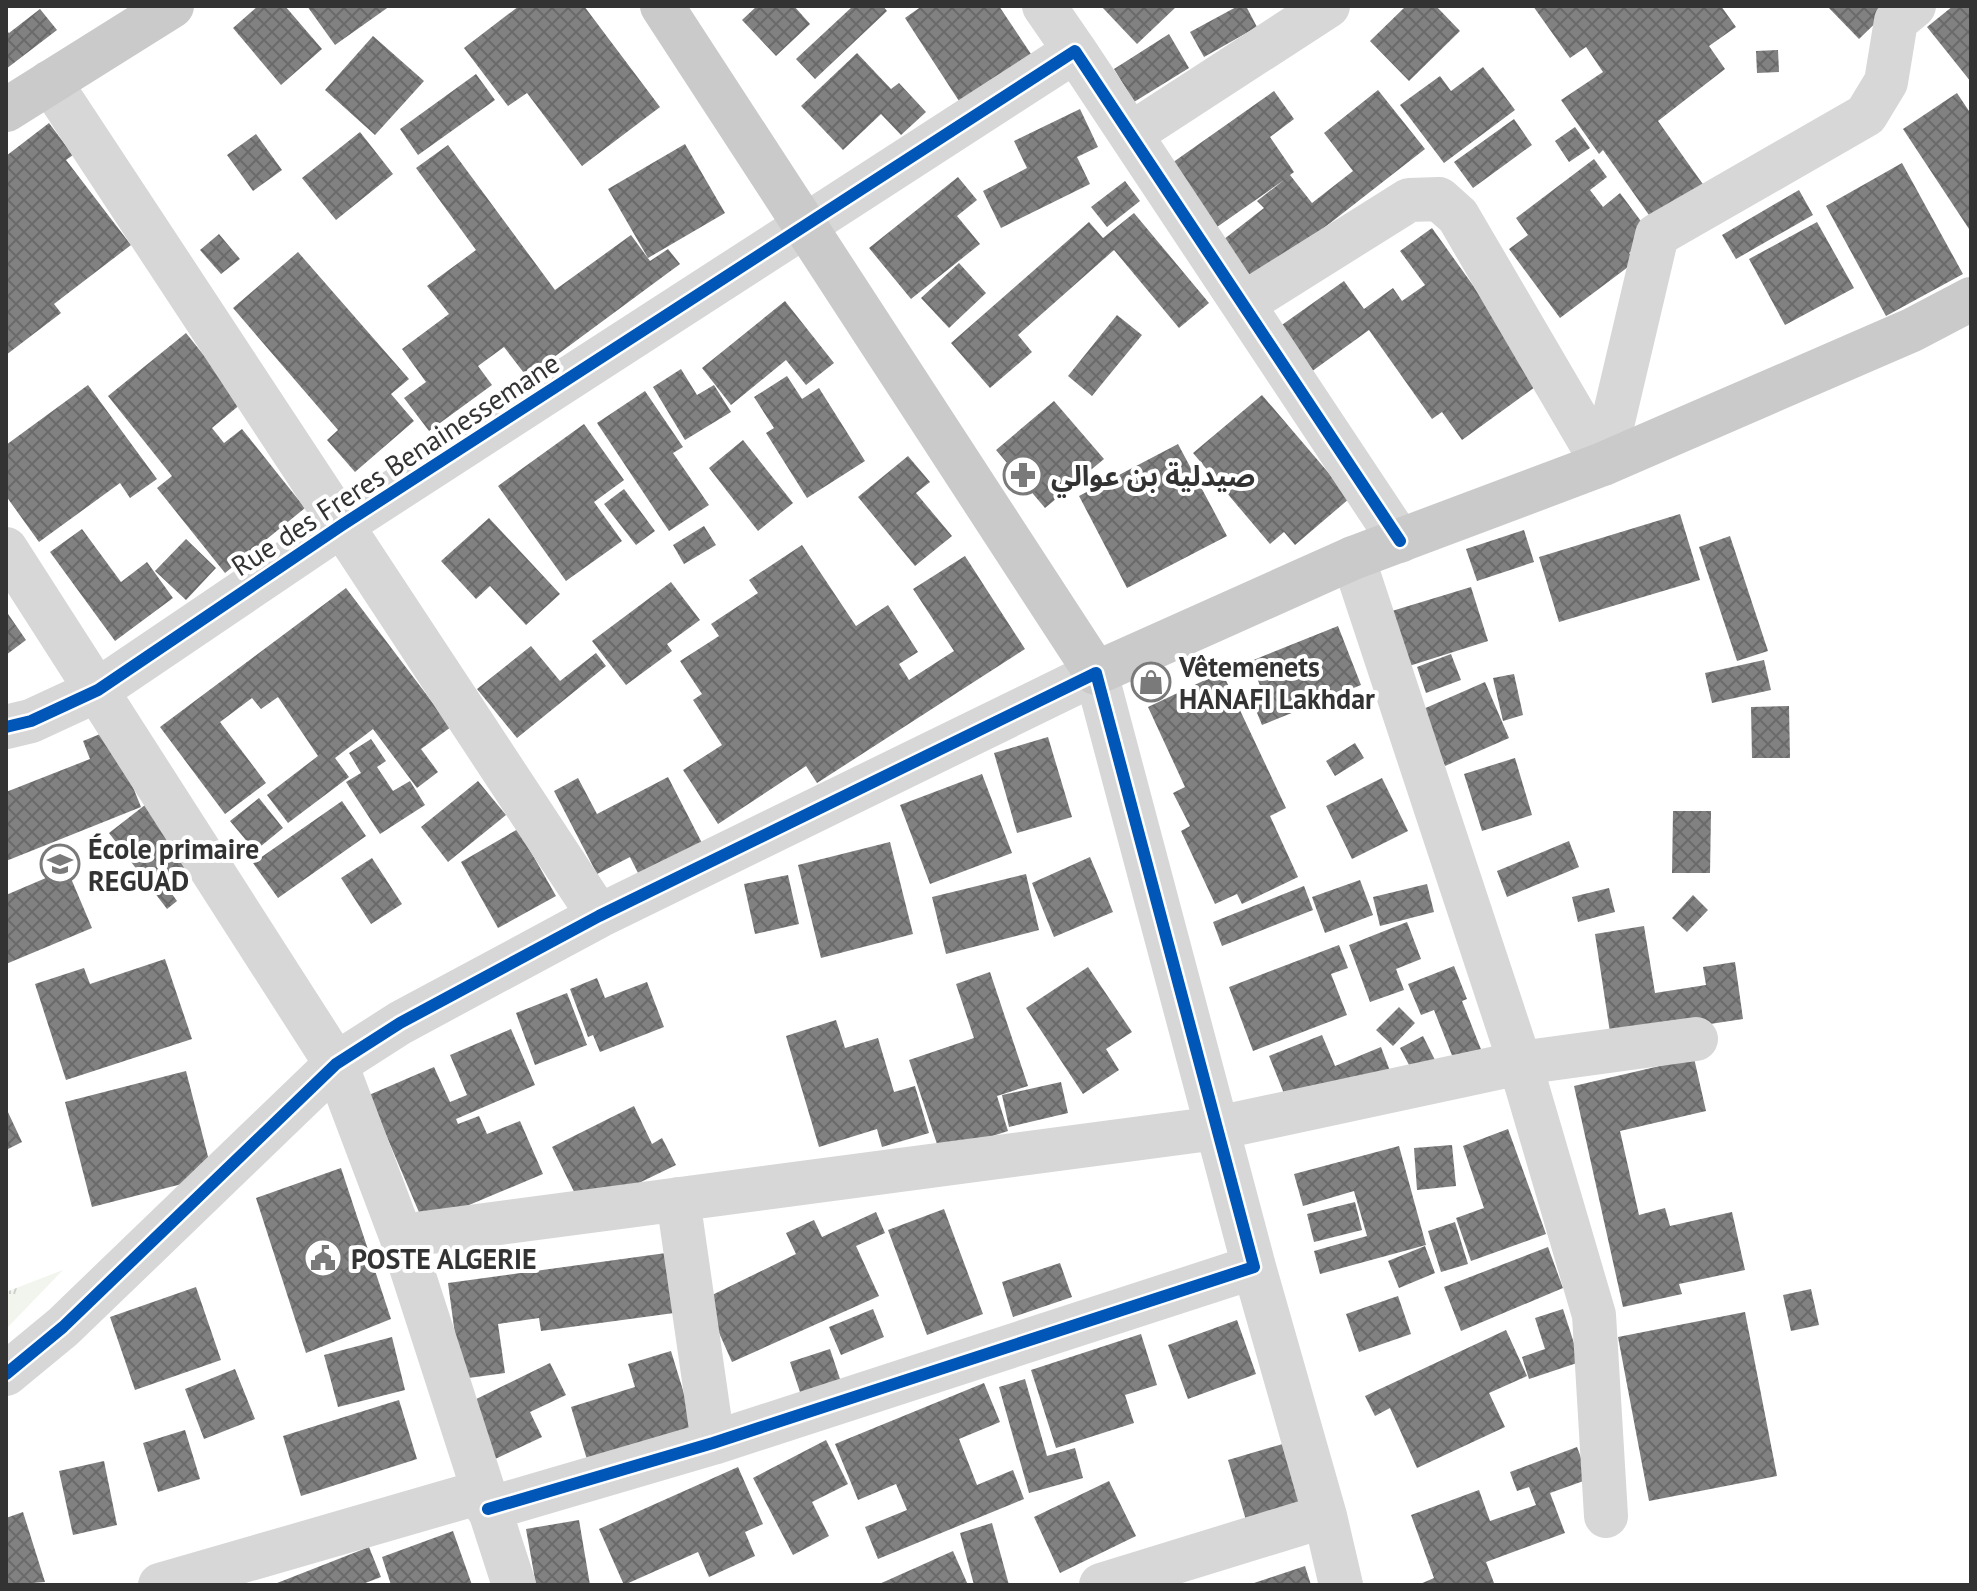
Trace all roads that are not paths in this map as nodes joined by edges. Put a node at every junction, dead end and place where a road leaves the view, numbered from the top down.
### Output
1 (172, 6) edge
2 (662, 6) edge
3 (1044, 6) edge
4 (1328, 6) edge
5 (1914, 6) edge
6 (1075, 51) junction
7 (50, 82) junction
8 (6, 110) edge
9 (1131, 134) junction
10 (804, 227) junction
11 (1971, 299) edge
12 (1245, 303) junction
13 (1603, 464) junction
14 (342, 525) junction
15 (1400, 541) junction
16 (6, 549) edge
17 (1353, 558) junction
18 (1096, 673) junction
19 (98, 690) junction
20 (6, 727) edge
21 (599, 916) junction
22 (1696, 1039) dead end
23 (1520, 1063) junction
24 (336, 1064) junction
25 (1217, 1128) junction
26 (678, 1199) junction
27 (401, 1236) junction
28 (1254, 1267) junction
29 (6, 1374) edge
30 (713, 1443) junction
31 (485, 1500) junction
32 (1325, 1516) junction
33 (1606, 1516) dead end
34 (160, 1585) edge
35 (514, 1585) edge
36 (1101, 1585) edge
37 (1341, 1585) edge

1 - 7 main road
2 - 10 main road
3 - 6 street
4 - 9 street
5 - 13 street
6 - 9 street
6 - 10 street, Rue des Freres Benainessemane
7 - 8 main road
7 - 14 street
9 - 12 street
10 - 14 street, Rue des Freres Benainessemane
10 - 18 main road
11 - 13 main road
12 - 13 street
12 - 15 street
13 - 15 main road
14 - 19 street, Rue des Freres Benainessemane
14 - 21 street
15 - 17 main road
16 - 19 street
17 - 18 main road
17 - 23 street
18 - 21 street
18 - 25 street
19 - 20 street, Rue des Freres Benainessemane
19 - 24 street
21 - 24 street
22 - 23 street
23 - 25 street
23 - 33 street
24 - 27 street
24 - 29 street
25 - 26 street
25 - 28 street
26 - 27 street
26 - 30 street
27 - 31 street
28 - 30 street
28 - 32 street
30 - 31 street
31 - 34 street
31 - 35 street
32 - 36 street
32 - 37 street

